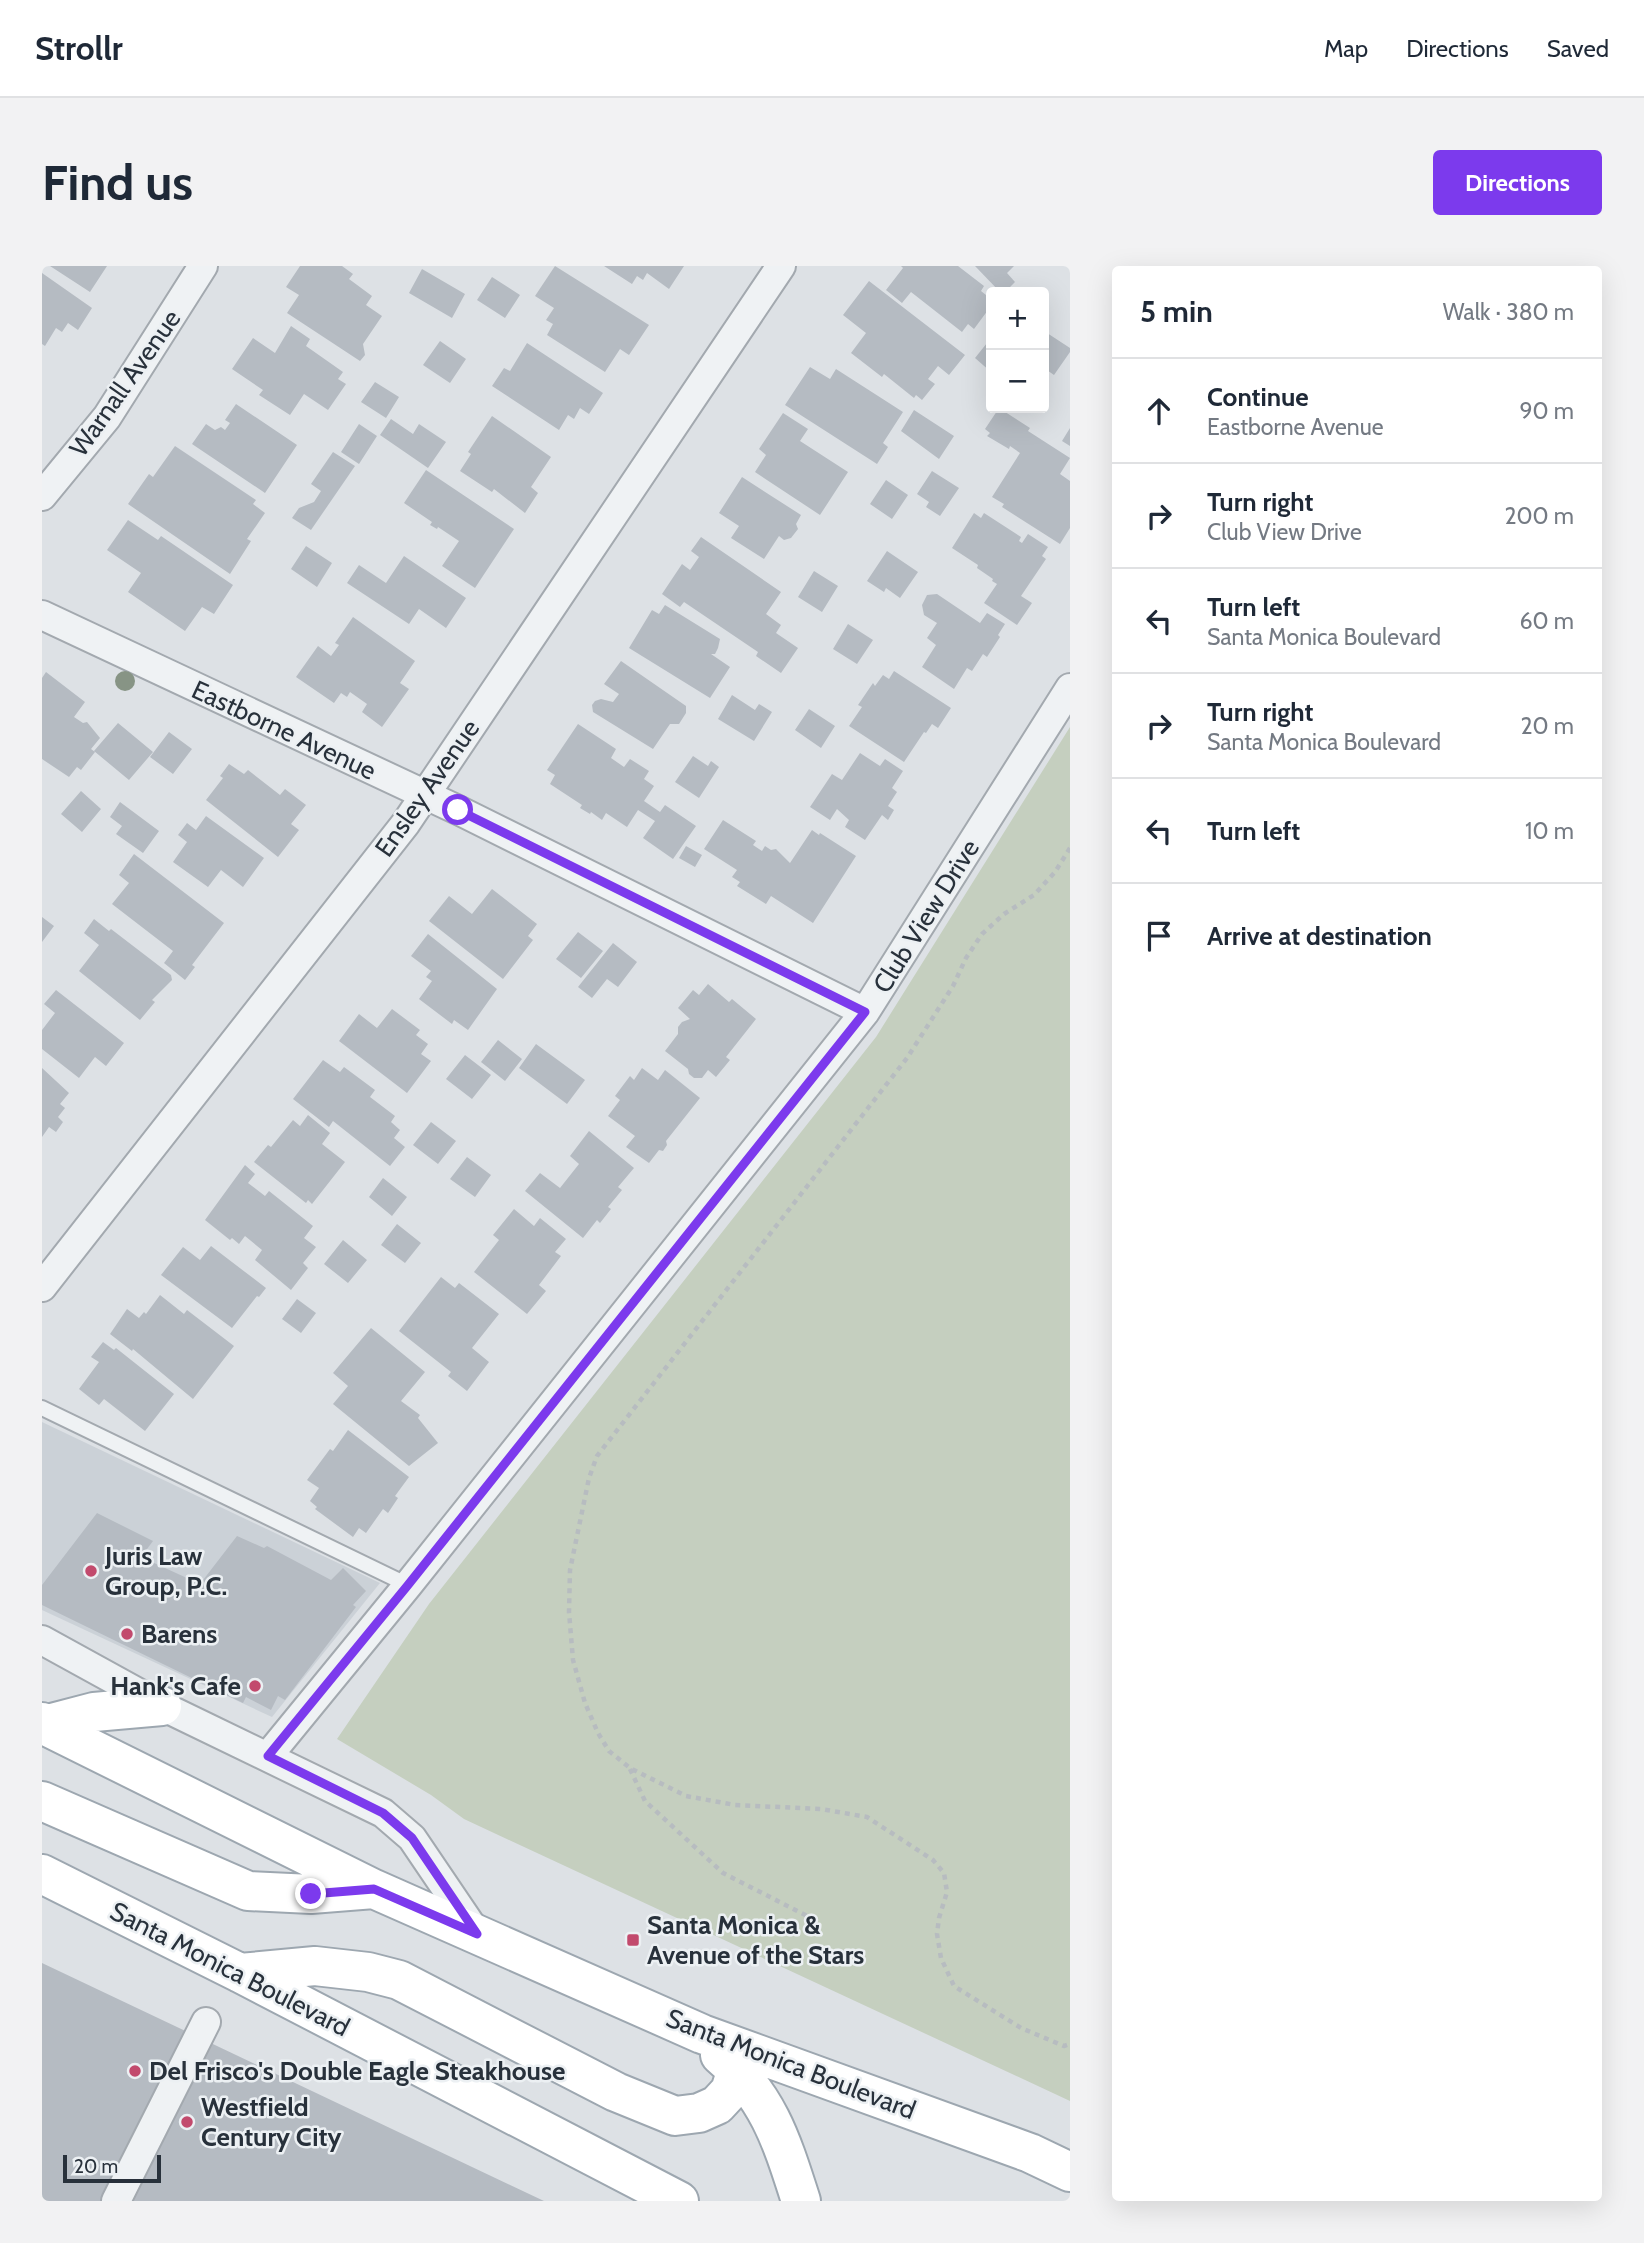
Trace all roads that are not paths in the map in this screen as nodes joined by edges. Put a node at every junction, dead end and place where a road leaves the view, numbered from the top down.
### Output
1 (203, 266) edge
2 (781, 266) edge
3 (42, 496) edge
4 (42, 615) edge
5 (1070, 688) edge
6 (424, 794) junction
7 (865, 1012) junction
8 (42, 1287) edge
9 (42, 1408) edge
10 (408, 1585) junction
11 (42, 1640) edge
12 (162, 1706) junction
13 (43, 1723) edge
14 (268, 1756) junction
15 (42, 1801) edge
16 (42, 1874) edge
17 (374, 1889) junction
18 (477, 1934) junction
19 (240, 1973) junction
20 (206, 2022) dead end
21 (689, 2028) junction
22 (737, 2069) junction
23 (1070, 2172) edge
24 (117, 2201) edge
25 (679, 2201) edge
26 (801, 2201) edge

1 - 3 street, Warnall Avenue
2 - 6 street, Ensley Avenue
4 - 6 street, Eastborne Avenue
5 - 7 street, Club View Drive
6 - 7 street, Eastborne Avenue
6 - 8 street, Ensley Avenue
7 - 10 street, Club View Drive
9 - 10 lane
10 - 14 street, Club View Drive
11 - 12 street
12 - 13 main road
12 - 14 street
13 - 17 main road, Santa Monica Boulevard
14 - 18 street
15 - 17 main road
16 - 19 main road, Santa Monica Boulevard
17 - 18 main road, Santa Monica Boulevard
18 - 21 main road, Santa Monica Boulevard
19 - 22 main road
19 - 25 main road, Santa Monica Boulevard
20 - 24 street
21 - 22 main road
21 - 23 main road, Santa Monica Boulevard
22 - 26 main road

